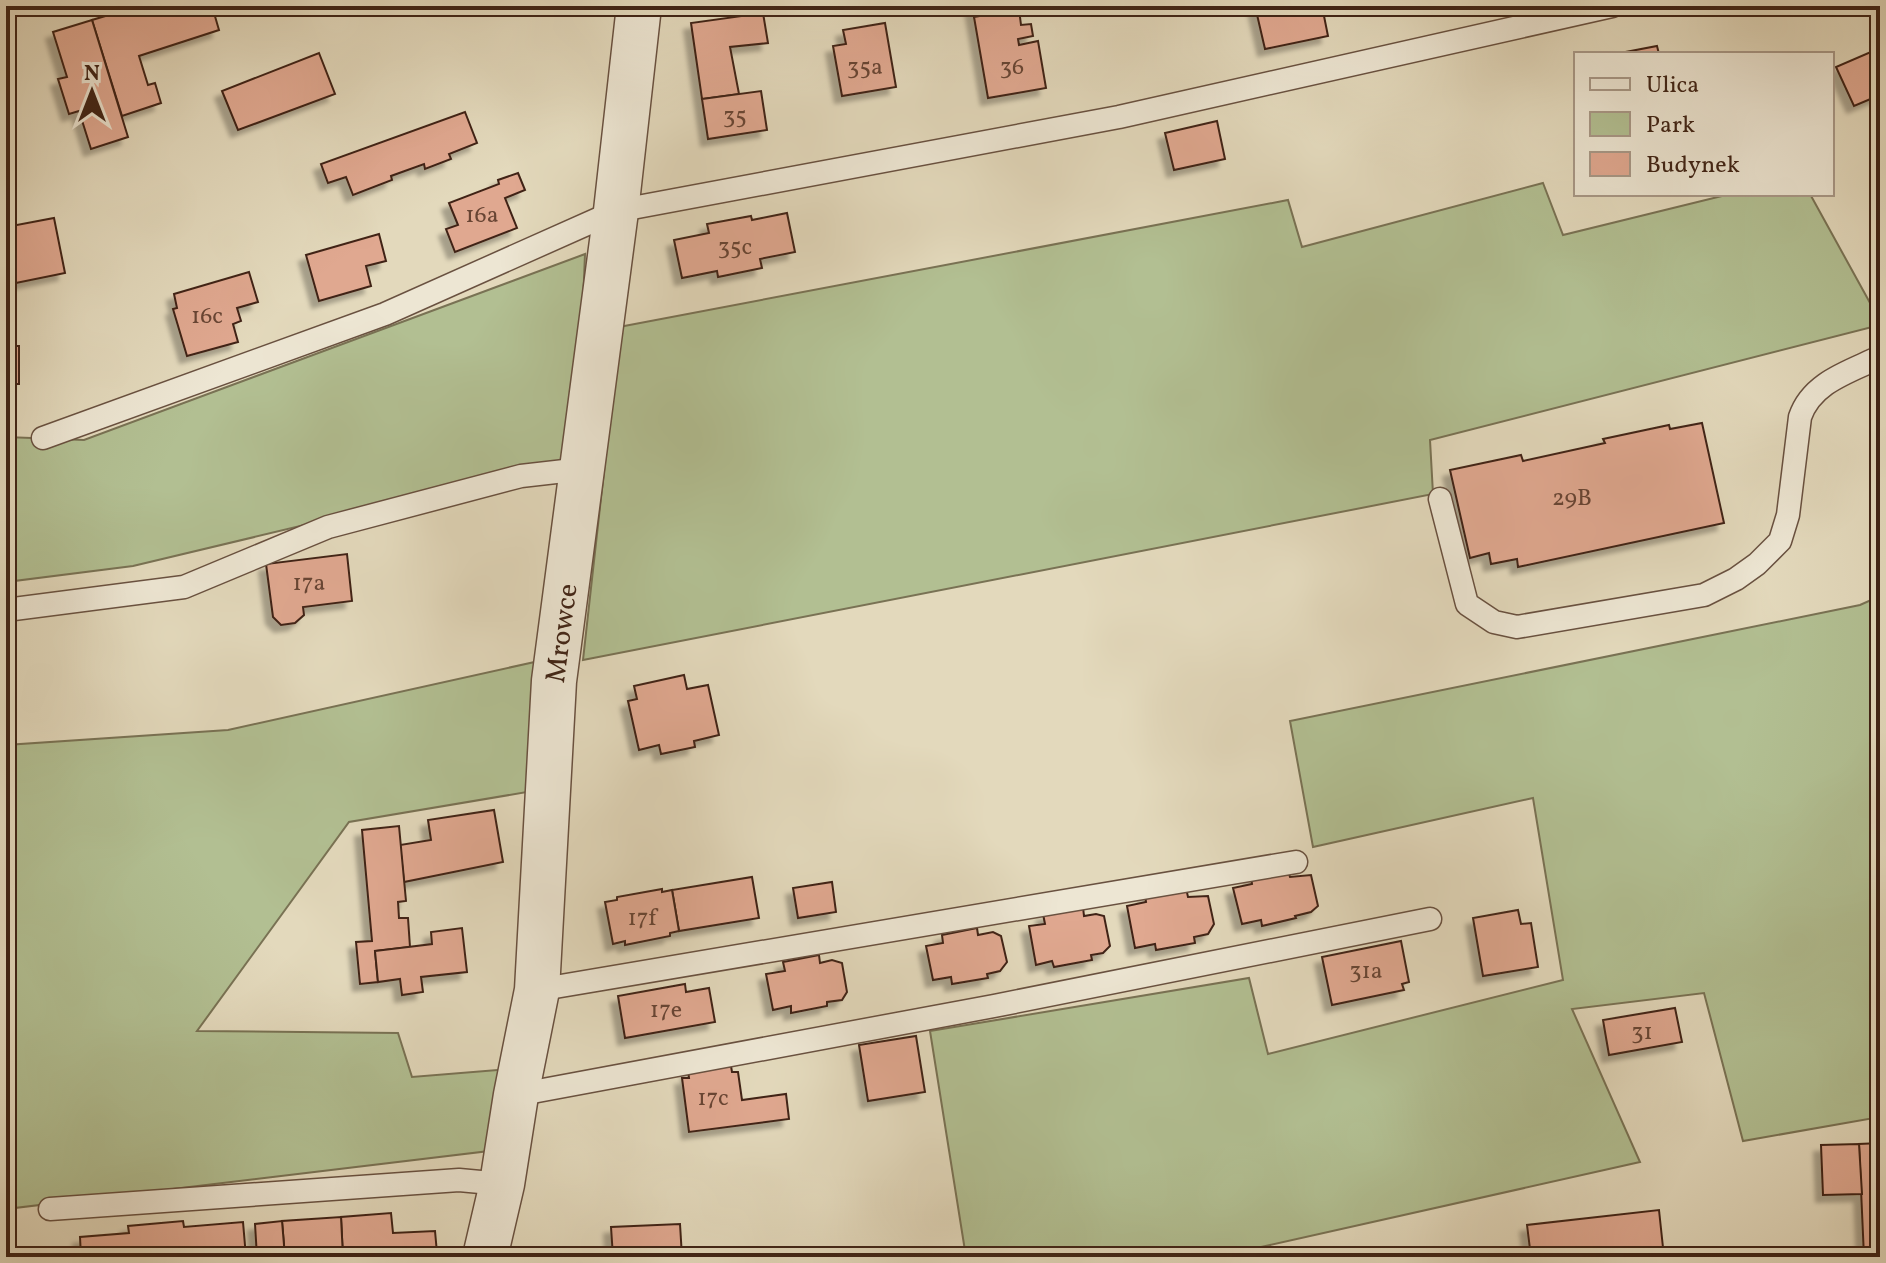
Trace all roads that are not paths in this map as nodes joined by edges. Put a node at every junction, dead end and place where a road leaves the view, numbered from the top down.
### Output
1 (639, 6) edge
2 (1612, 6) edge
3 (616, 211) junction
4 (1880, 357) edge
5 (43, 438) dead end
6 (582, 469) junction
7 (1440, 499) dead end
8 (6, 610) edge
9 (1296, 862) dead end
10 (1430, 919) dead end
11 (537, 990) junction
12 (516, 1095) junction
13 (502, 1184) junction
14 (50, 1209) dead end
15 (485, 1257) edge

1 - 3 street, Mrowce
2 - 3 lane
3 - 5 lane
3 - 6 street, Mrowce
4 - 7 lane
6 - 8 lane
6 - 11 street, Mrowce
9 - 11 lane
10 - 12 lane
11 - 12 street, Mrowce
12 - 13 street, Mrowce
13 - 14 lane
13 - 15 street, Mrowce

